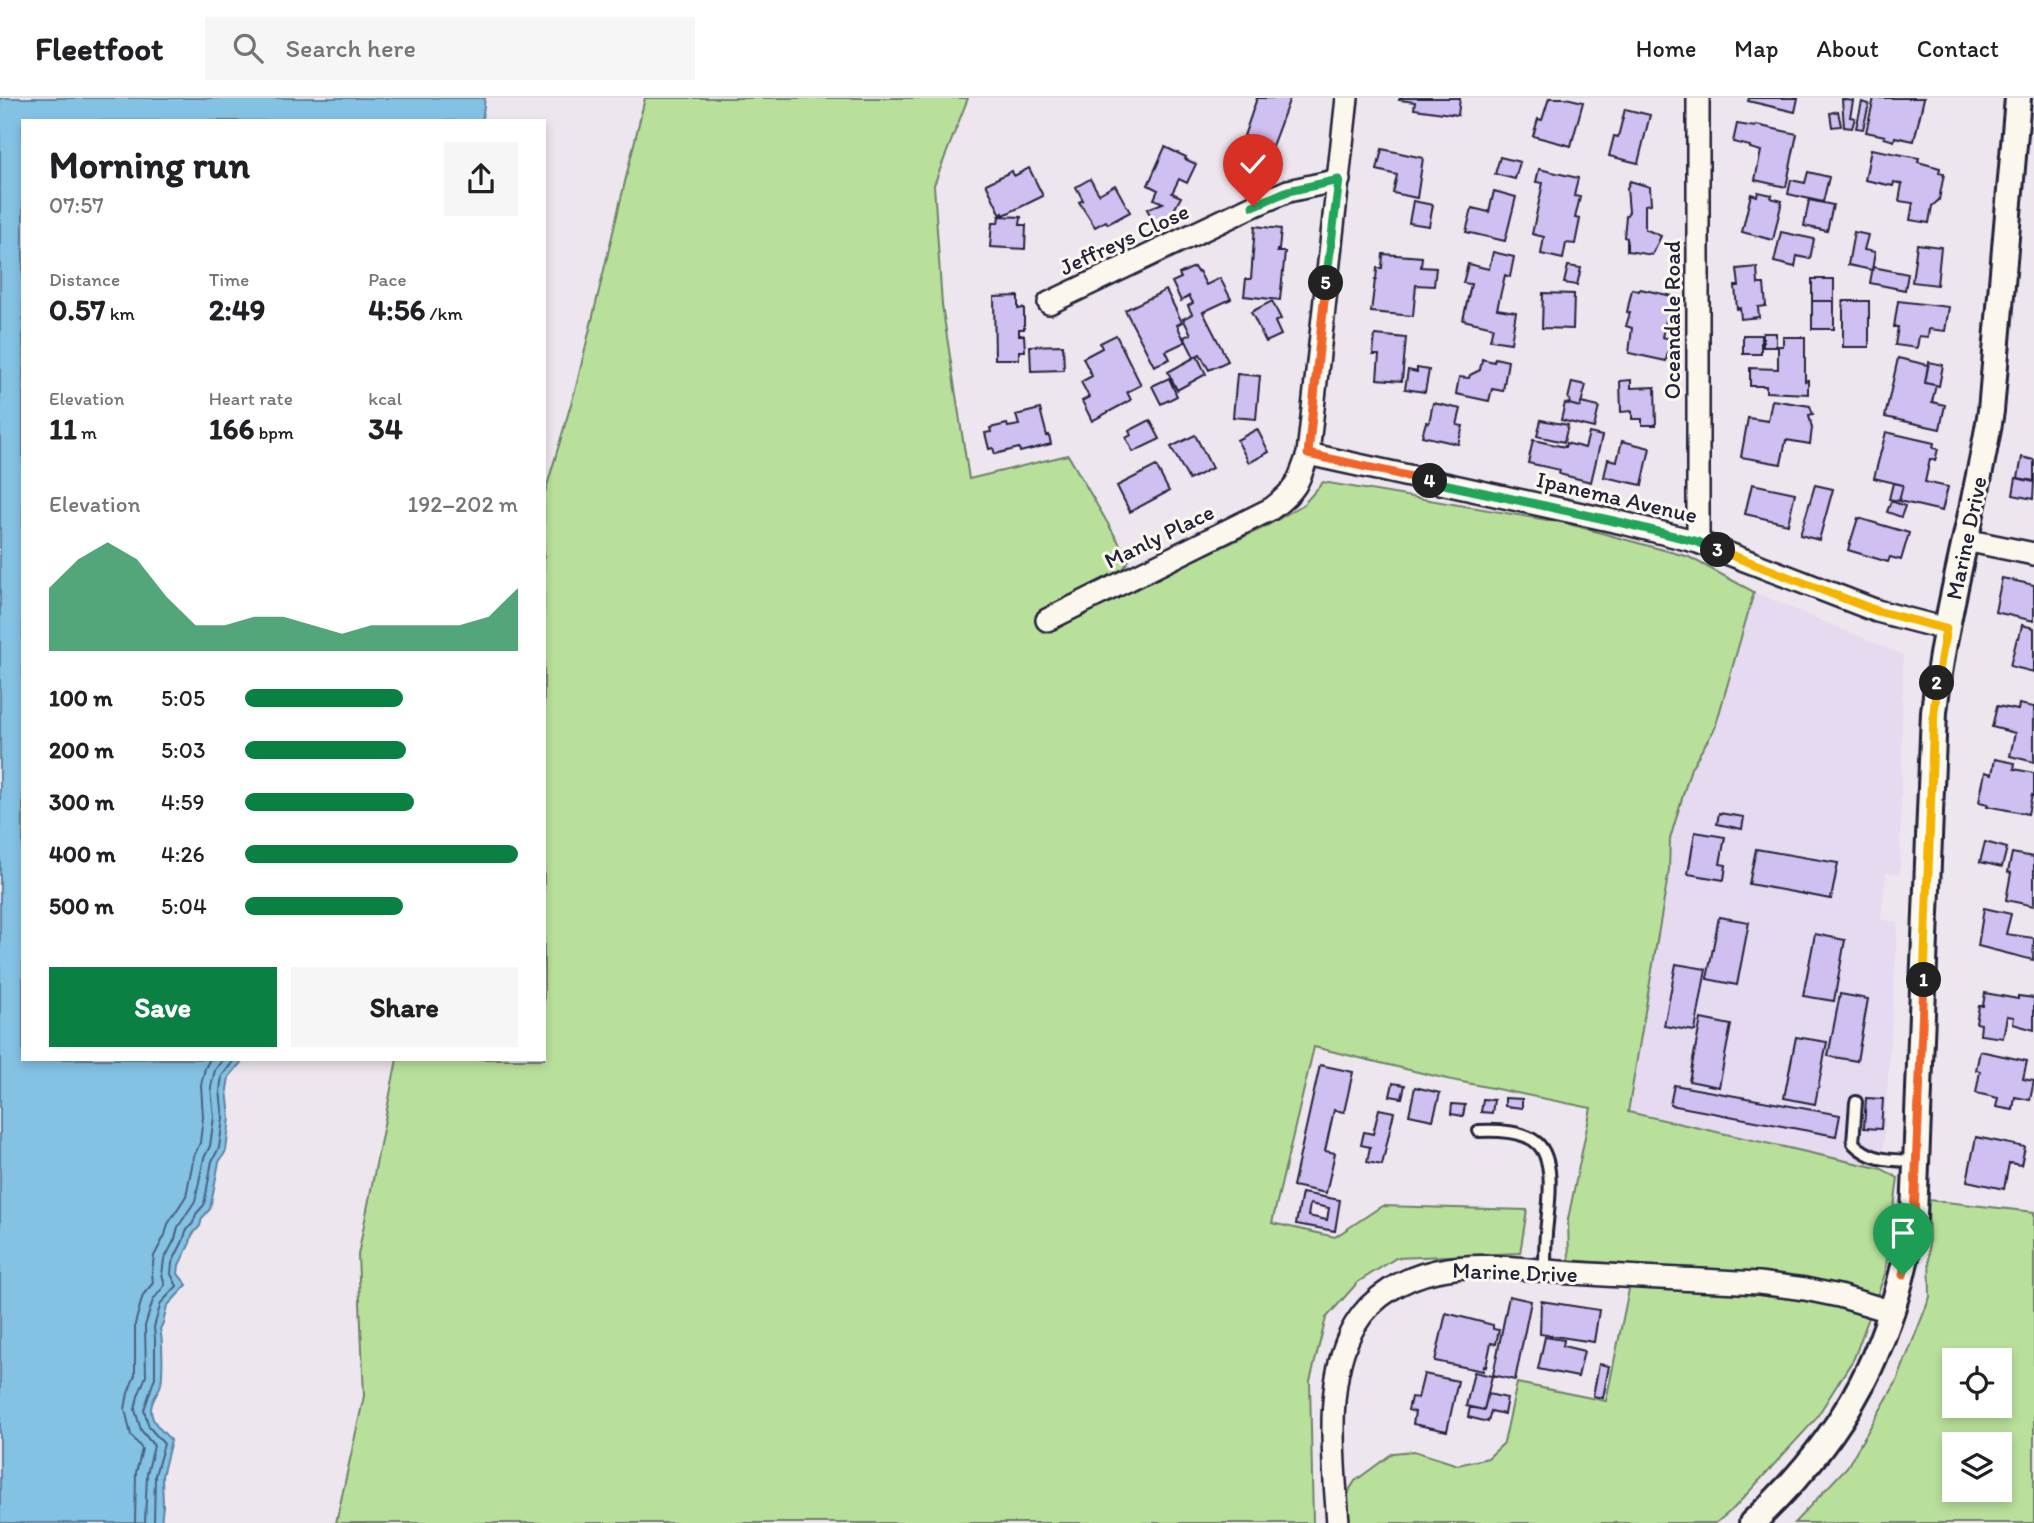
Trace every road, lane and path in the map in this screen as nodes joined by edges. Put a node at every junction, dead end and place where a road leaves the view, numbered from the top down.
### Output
1 (1347, 98) edge
2 (1698, 98) edge
3 (2018, 98) edge
4 (1339, 180) junction
5 (1049, 303) dead end
6 (1308, 454) junction
7 (1965, 540) junction
8 (1698, 542) junction
9 (2034, 554) edge
10 (1047, 620) dead end
11 (1946, 629) junction
12 (1856, 1102) dead end
13 (1479, 1131) dead end
14 (1917, 1161) junction
15 (1545, 1271) junction
16 (1893, 1312) junction
17 (1338, 1523) edge
18 (1752, 1523) edge

1 - 4 street
2 - 8 street, Oceandale Road
3 - 7 street, Marine Drive
4 - 5 street, Jeffreys Close
4 - 6 street
6 - 8 street, Ipanema Avenue
6 - 10 street, Manly Place
7 - 9 street
7 - 11 street, Marine Drive
8 - 11 street, Ipanema Avenue
11 - 14 street, Marine Drive
12 - 14 lane
13 - 15 lane
14 - 16 street, Marine Drive
15 - 16 street, Marine Drive
15 - 17 street, Marine Drive
16 - 18 street, Marine Drive

